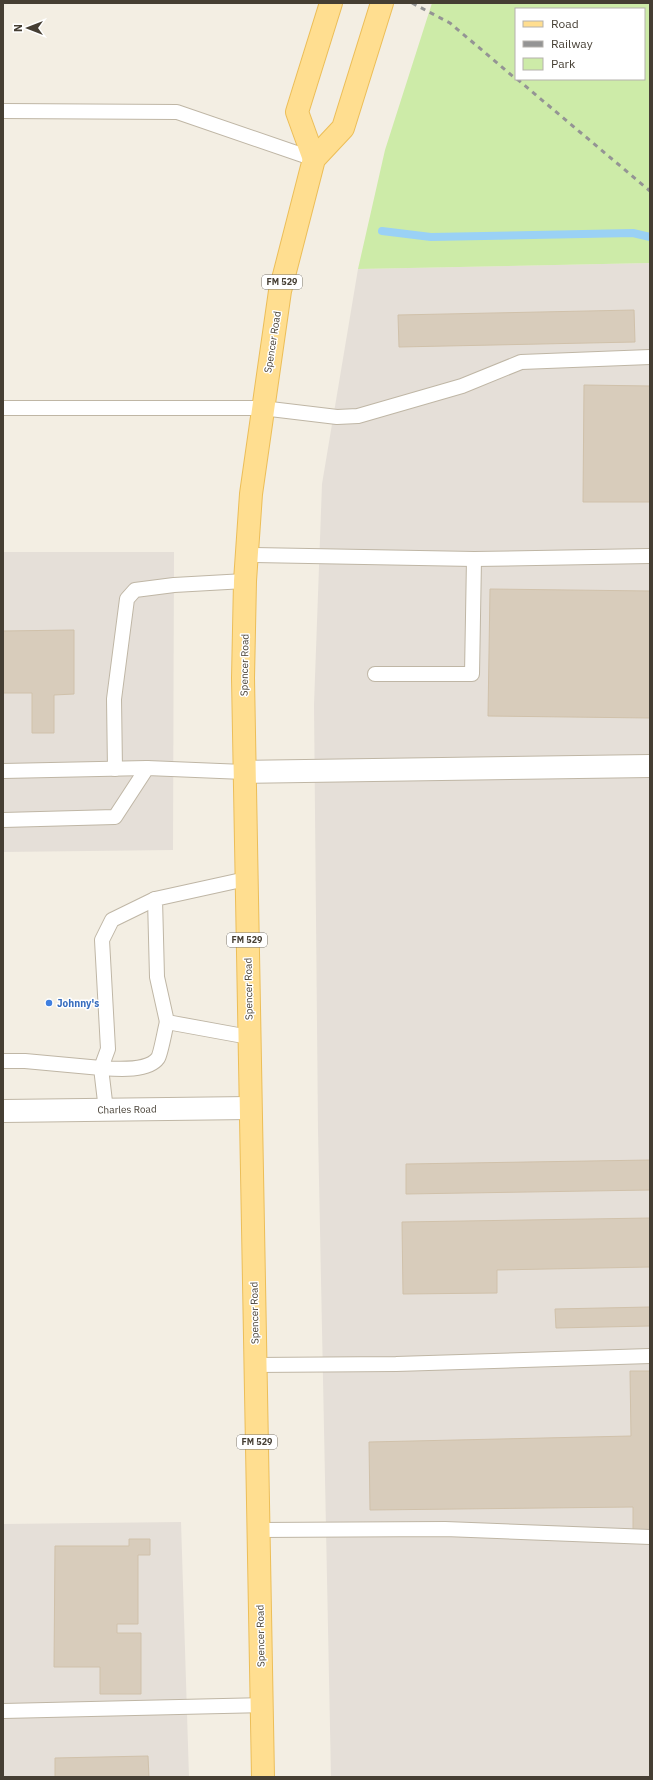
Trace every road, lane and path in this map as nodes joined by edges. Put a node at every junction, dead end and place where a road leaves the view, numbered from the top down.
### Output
1 (331, 3) edge
2 (382, 3) edge
3 (3, 111) edge
4 (314, 159) junction
5 (650, 357) edge
6 (3, 408) edge
7 (262, 408) junction
8 (247, 555) junction
9 (650, 556) edge
10 (474, 559) junction
11 (245, 581) junction
12 (375, 674) dead end
13 (650, 766) edge
14 (147, 768) junction
15 (115, 769) junction
16 (3, 771) edge
17 (244, 772) junction
18 (3, 820) edge
19 (246, 879) junction
20 (155, 899) junction
21 (167, 1022) junction
22 (249, 1037) junction
23 (3, 1061) edge
24 (101, 1068) junction
25 (250, 1108) junction
26 (106, 1110) junction
27 (3, 1111) edge
28 (650, 1356) edge
29 (255, 1365) junction
30 (258, 1530) junction
31 (650, 1537) edge
32 (262, 1705) junction
33 (3, 1711) edge
34 (263, 1777) edge

1 - 4 main road
2 - 4 main road, Spencer Road / FM 529
3 - 4 lane
4 - 7 main road, Spencer Road / FM 529
5 - 7 lane
6 - 7 lane
7 - 8 main road, Spencer Road / FM 529
8 - 10 lane
8 - 11 main road, Spencer Road / FM 529
9 - 10 lane
10 - 12 lane
11 - 15 lane
11 - 17 main road, Spencer Road / FM 529
13 - 17 street
14 - 15 lane
14 - 17 lane
14 - 18 lane
15 - 16 lane
17 - 19 main road, Spencer Road / FM 529
19 - 20 lane
19 - 22 main road, Spencer Road / FM 529
20 - 21 lane
20 - 24 lane
21 - 22 lane
21 - 24 lane
22 - 25 main road, Spencer Road / FM 529
23 - 24 lane
24 - 26 lane
25 - 26 street, Charles Road
25 - 29 main road, Spencer Road / FM 529
26 - 27 street, Charles Road
28 - 29 lane
29 - 30 main road, Spencer Road / FM 529
30 - 31 lane
30 - 32 main road, Spencer Road / FM 529
32 - 33 lane
32 - 34 main road, Spencer Road / FM 529

